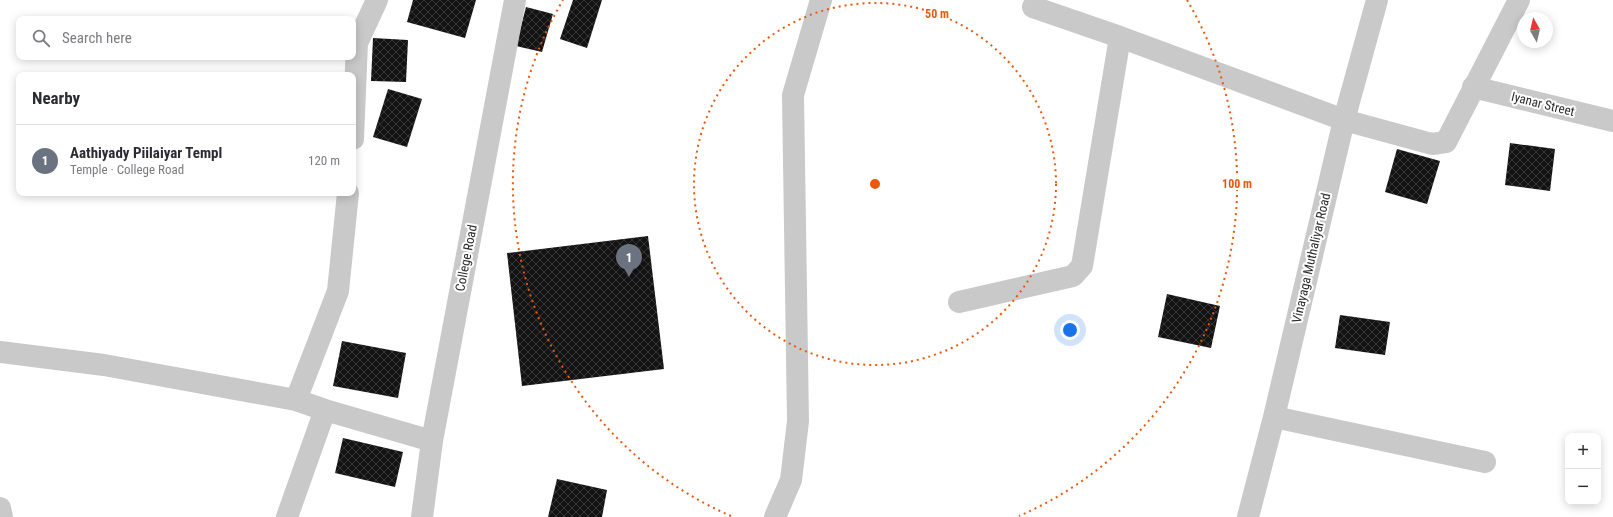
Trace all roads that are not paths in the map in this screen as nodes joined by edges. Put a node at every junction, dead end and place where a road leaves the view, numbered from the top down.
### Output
1 (377, 0) edge
2 (515, 0) edge
3 (821, 0) edge
4 (1376, 0) edge
5 (1519, 0) edge
6 (1033, 7) dead end
7 (1120, 37) junction
8 (356, 72) edge
9 (1474, 87) junction
10 (1344, 120) junction
11 (1613, 121) edge
12 (348, 196) edge
13 (959, 302) dead end
14 (0, 352) edge
15 (296, 400) junction
16 (325, 410) junction
17 (1274, 417) junction
18 (432, 441) junction
19 (1485, 462) dead end
20 (0, 508) edge
21 (2, 517) edge
22 (286, 517) edge
23 (422, 517) edge
24 (775, 517) edge
25 (1248, 517) edge

1 - 8 street
2 - 18 street, College Road
3 - 24 street
4 - 10 street, Vinayaga Muthaliyar Road
5 - 9 street
6 - 7 street
7 - 10 street
7 - 13 street
9 - 10 street
9 - 11 street, Iyanar Street
10 - 17 street, Vinayaga Muthaliyar Road
12 - 15 street
14 - 15 street
15 - 16 street
16 - 18 street
16 - 22 street
17 - 19 street
17 - 25 street, Vinayaga Muthaliyar Road
18 - 23 street, College Road
20 - 21 street

